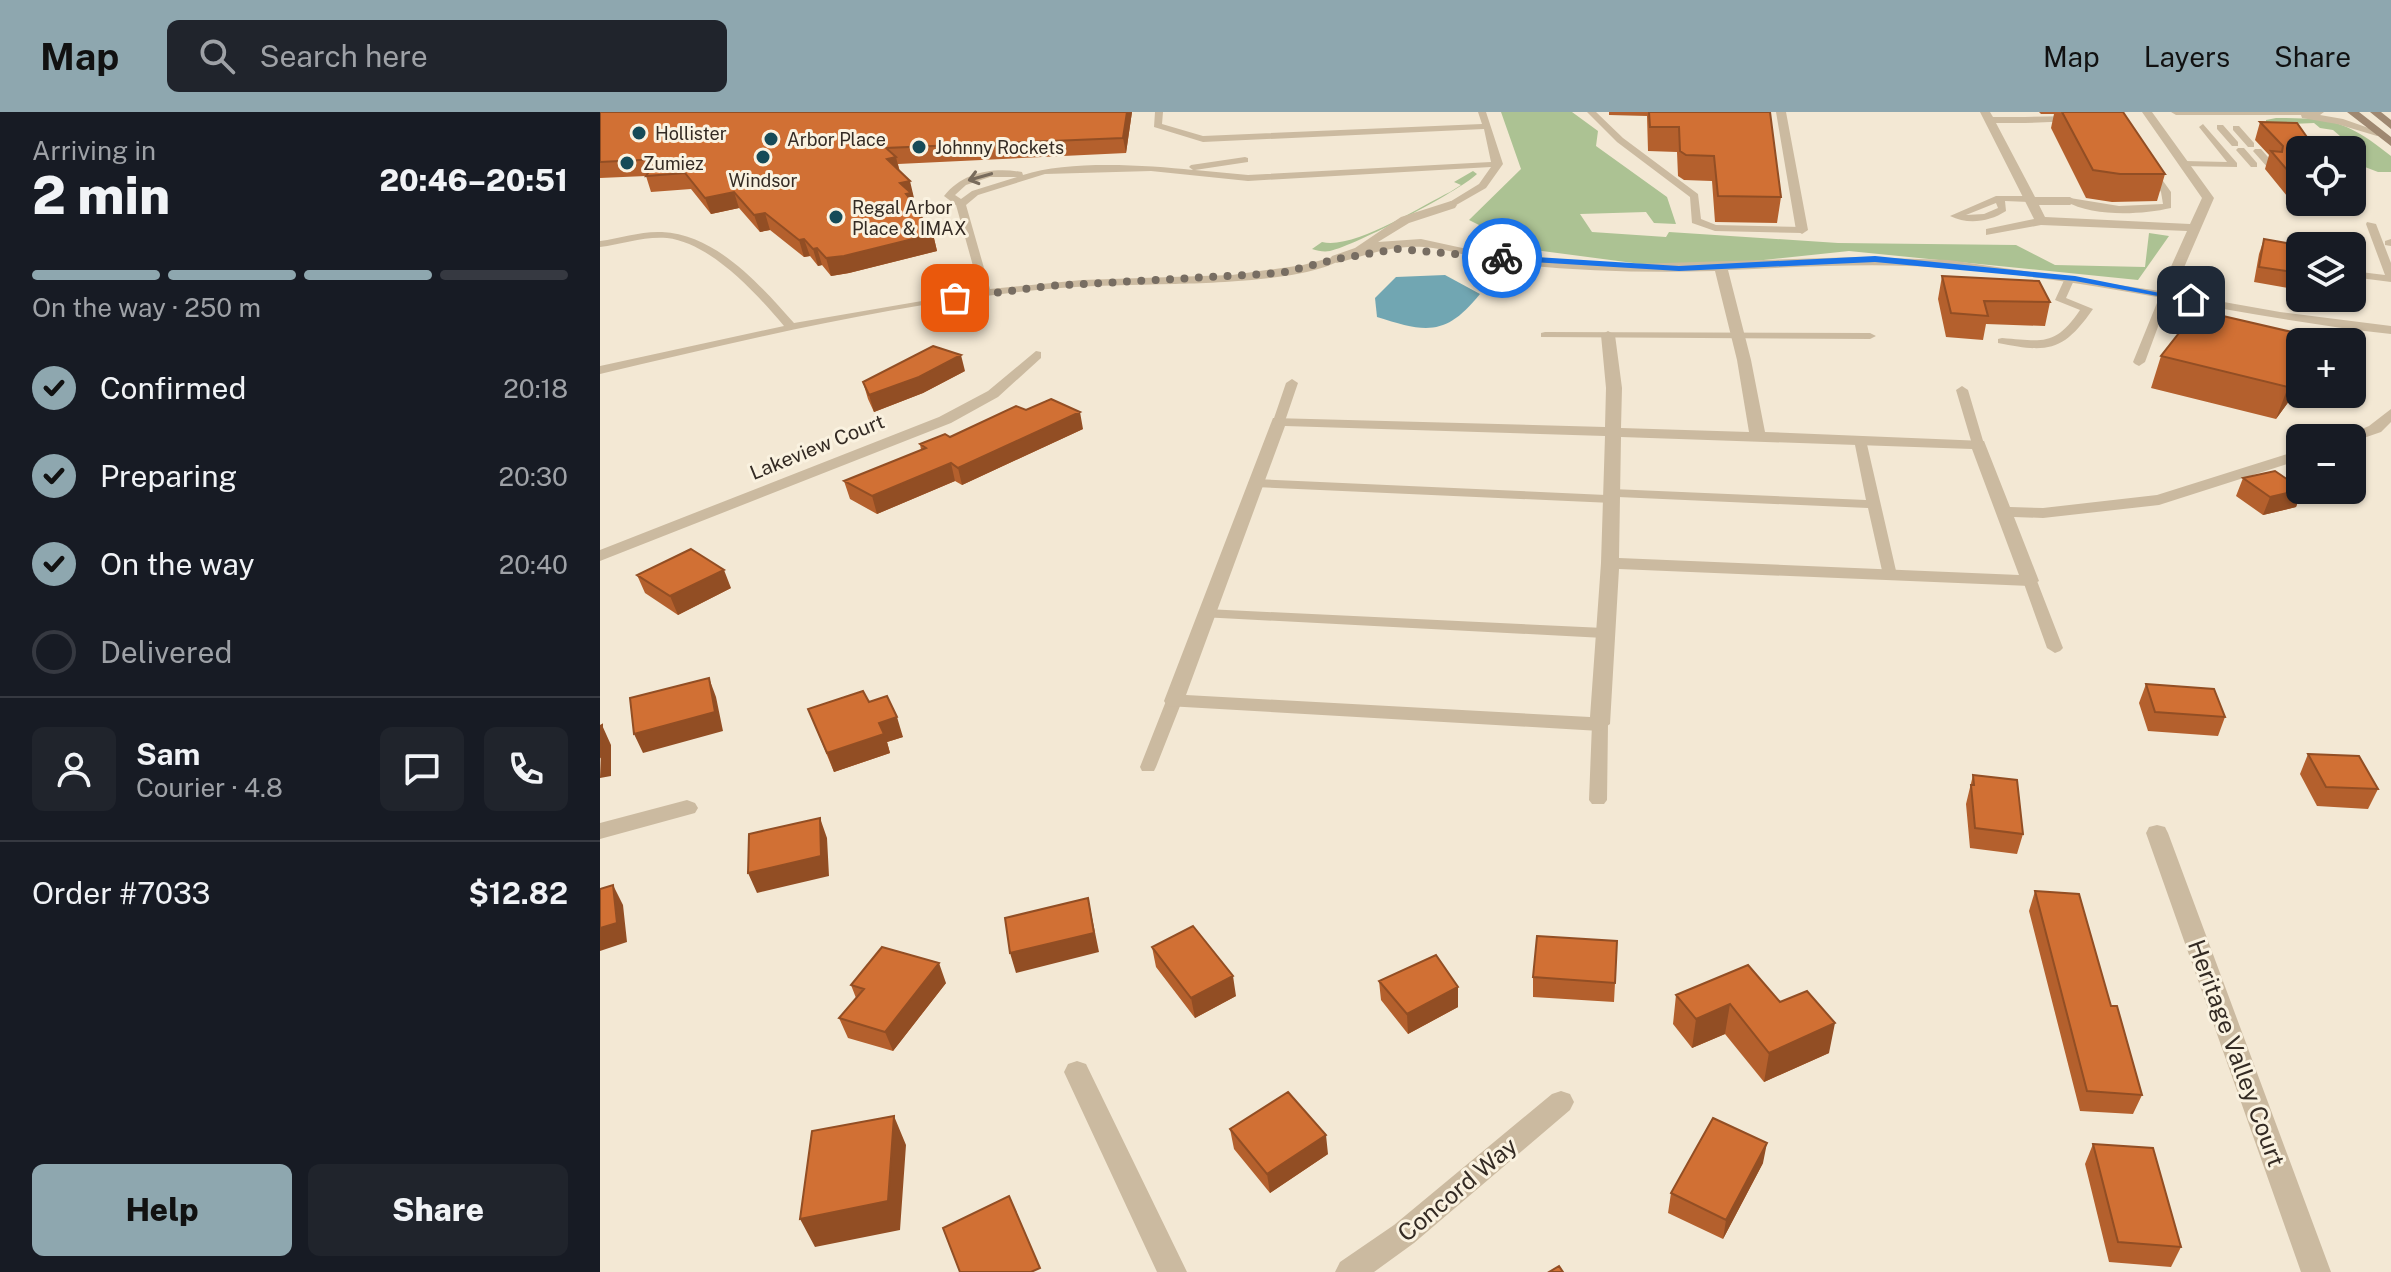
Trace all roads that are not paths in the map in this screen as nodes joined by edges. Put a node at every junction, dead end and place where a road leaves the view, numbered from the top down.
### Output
1 (1159, 112) edge
2 (1482, 112) edge
3 (1591, 112) edge
4 (1781, 112) edge
5 (2147, 112) edge
6 (2176, 112) edge
7 (2319, 112) edge
8 (2352, 112) edge
9 (2375, 112) edge
10 (2218, 113) edge
11 (2254, 113) edge
12 (2273, 114) junction
13 (2299, 114) junction
14 (1987, 116) edge
15 (2085, 119) edge
16 (2025, 120) joint
17 (1487, 126) junction
18 (2391, 126) edge
19 (2220, 127) junction
20 (2377, 133) junction
21 (2391, 143) edge
22 (2242, 147) junction
23 (2143, 158) edge
24 (1245, 160) dead end
25 (1498, 164) junction
26 (2184, 164) junction
27 (2253, 165) junction
28 (1181, 171) junction
29 (1035, 174) junction
30 (1999, 198) dead end
31 (2030, 200) junction
32 (2070, 201) joint
33 (1454, 203) joint
34 (961, 204) junction
35 (1953, 215) dead end
36 (2041, 221) junction
37 (2371, 224) dead end
38 (2195, 228) junction
39 (1433, 229) junction
40 (1802, 230) joint
41 (1404, 232) junction
42 (1960, 232) dead end
43 (1990, 232) dead end
44 (2390, 242) edge
45 (600, 244) edge
46 (2376, 244) junction
47 (1358, 249) junction
48 (1468, 253) junction
49 (1510, 258) junction
50 (1337, 259) junction
51 (1721, 267) junction
52 (2366, 275) edge
53 (2070, 278) junction
54 (2391, 278) edge
55 (986, 294) junction
56 (2165, 295) junction
57 (2155, 320) junction
58 (790, 326) junction
59 (2391, 330) edge
60 (2213, 333) edge
61 (1545, 335) dead end
62 (1608, 335) junction
63 (1738, 335) junction
64 (1870, 336) dead end
65 (2002, 341) dead end
66 (1036, 355) dead end
67 (2139, 362) dead end
68 (600, 370) edge
69 (1292, 383) dead end
70 (1962, 390) dead end
71 (2391, 414) edge
72 (1279, 421) junction
73 (1613, 432) junction
74 (2366, 432) edge
75 (1758, 437) junction
76 (1860, 440) junction
77 (1978, 444) junction
78 (2286, 459) edge
79 (1255, 483) junction
80 (1612, 496) junction
81 (1874, 504) junction
82 (2007, 512) junction
83 (600, 556) edge
84 (1610, 563) junction
85 (1890, 575) junction
86 (2030, 581) junction
87 (1206, 614) junction
88 (1604, 633) junction
89 (2055, 648) dead end
90 (1174, 701) junction
91 (1600, 724) junction
92 (1148, 767) dead end
93 (1598, 800) dead end
94 (687, 808) dead end
95 (600, 831) edge
96 (2157, 833) dead end
97 (1077, 1072) dead end
98 (1561, 1102) dead end
99 (1172, 1272) edge
100 (1350, 1272) edge
101 (2316, 1272) edge

1 - 17 lane
2 - 17 lane
3 - 40 lane
4 - 40 street
5 - 26 street
6 - 10 street
7 - 13 street
8 - 20 main road
9 - 18 main road
10 - 11 street
10 - 12 street
11 - 12 street
12 - 13 street
13 - 20 street
14 - 16 street
14 - 31 street
15 - 16 lane
17 - 25 lane
19 - 22 lane
19 - 22 lane
19 - 27 lane
20 - 21 main road
22 - 27 lane
22 - 27 lane
23 - 32 lane
24 - 28 lane
25 - 28 lane
25 - 33 lane
26 - 27 lane
26 - 38 street
28 - 29 lane
29 - 34 lane
29 -> 34 lane
30 - 31 lane
31 - 32 street
31 - 36 street
33 - 39 street
34 - 55 lane
35 - 42 lane
36 - 38 street
36 - 43 street
37 - 46 lane
38 - 56 street
39 - 41 street
39 - 41 street
39 - 48 street
39 - 49 street
41 - 47 street
41 - 47 street
44 - 46 lane
45 - 58 lane
46 - 54 lane
47 - 50 street
48 - 49 street
48 - 50 street
49 - 51 street
50 - 55 lane
51 - 53 street
51 - 63 street
52 - 54 lane
53 - 56 street
53 - 65 lane
55 - 58 lane
56 - 57 lane
56 - 59 street
57 - 60 lane
57 - 67 lane
58 - 68 lane
61 - 62 lane
62 - 63 lane
62 - 73 street
63 - 64 lane
63 - 75 street
66 - 83 street, Lakeview Court
69 - 72 lane
70 - 77 lane
71 - 74 street
72 - 73 street
72 - 79 street
73 - 75 street
73 - 80 street
75 - 76 street
76 - 77 street
76 - 81 lane
77 - 82 street
78 - 82 street
79 - 80 lane
79 - 87 street
80 - 81 lane
80 - 84 street
81 - 85 lane
82 - 86 street
84 - 85 street
84 - 88 street
85 - 86 street
86 - 89 lane
87 - 88 lane
87 - 90 street
88 - 91 street
90 - 91 street
90 - 92 lane
91 - 93 lane
94 - 95 street
96 - 101 street, Heritage Valley Court
97 - 99 street
98 - 100 street, Concord Way

